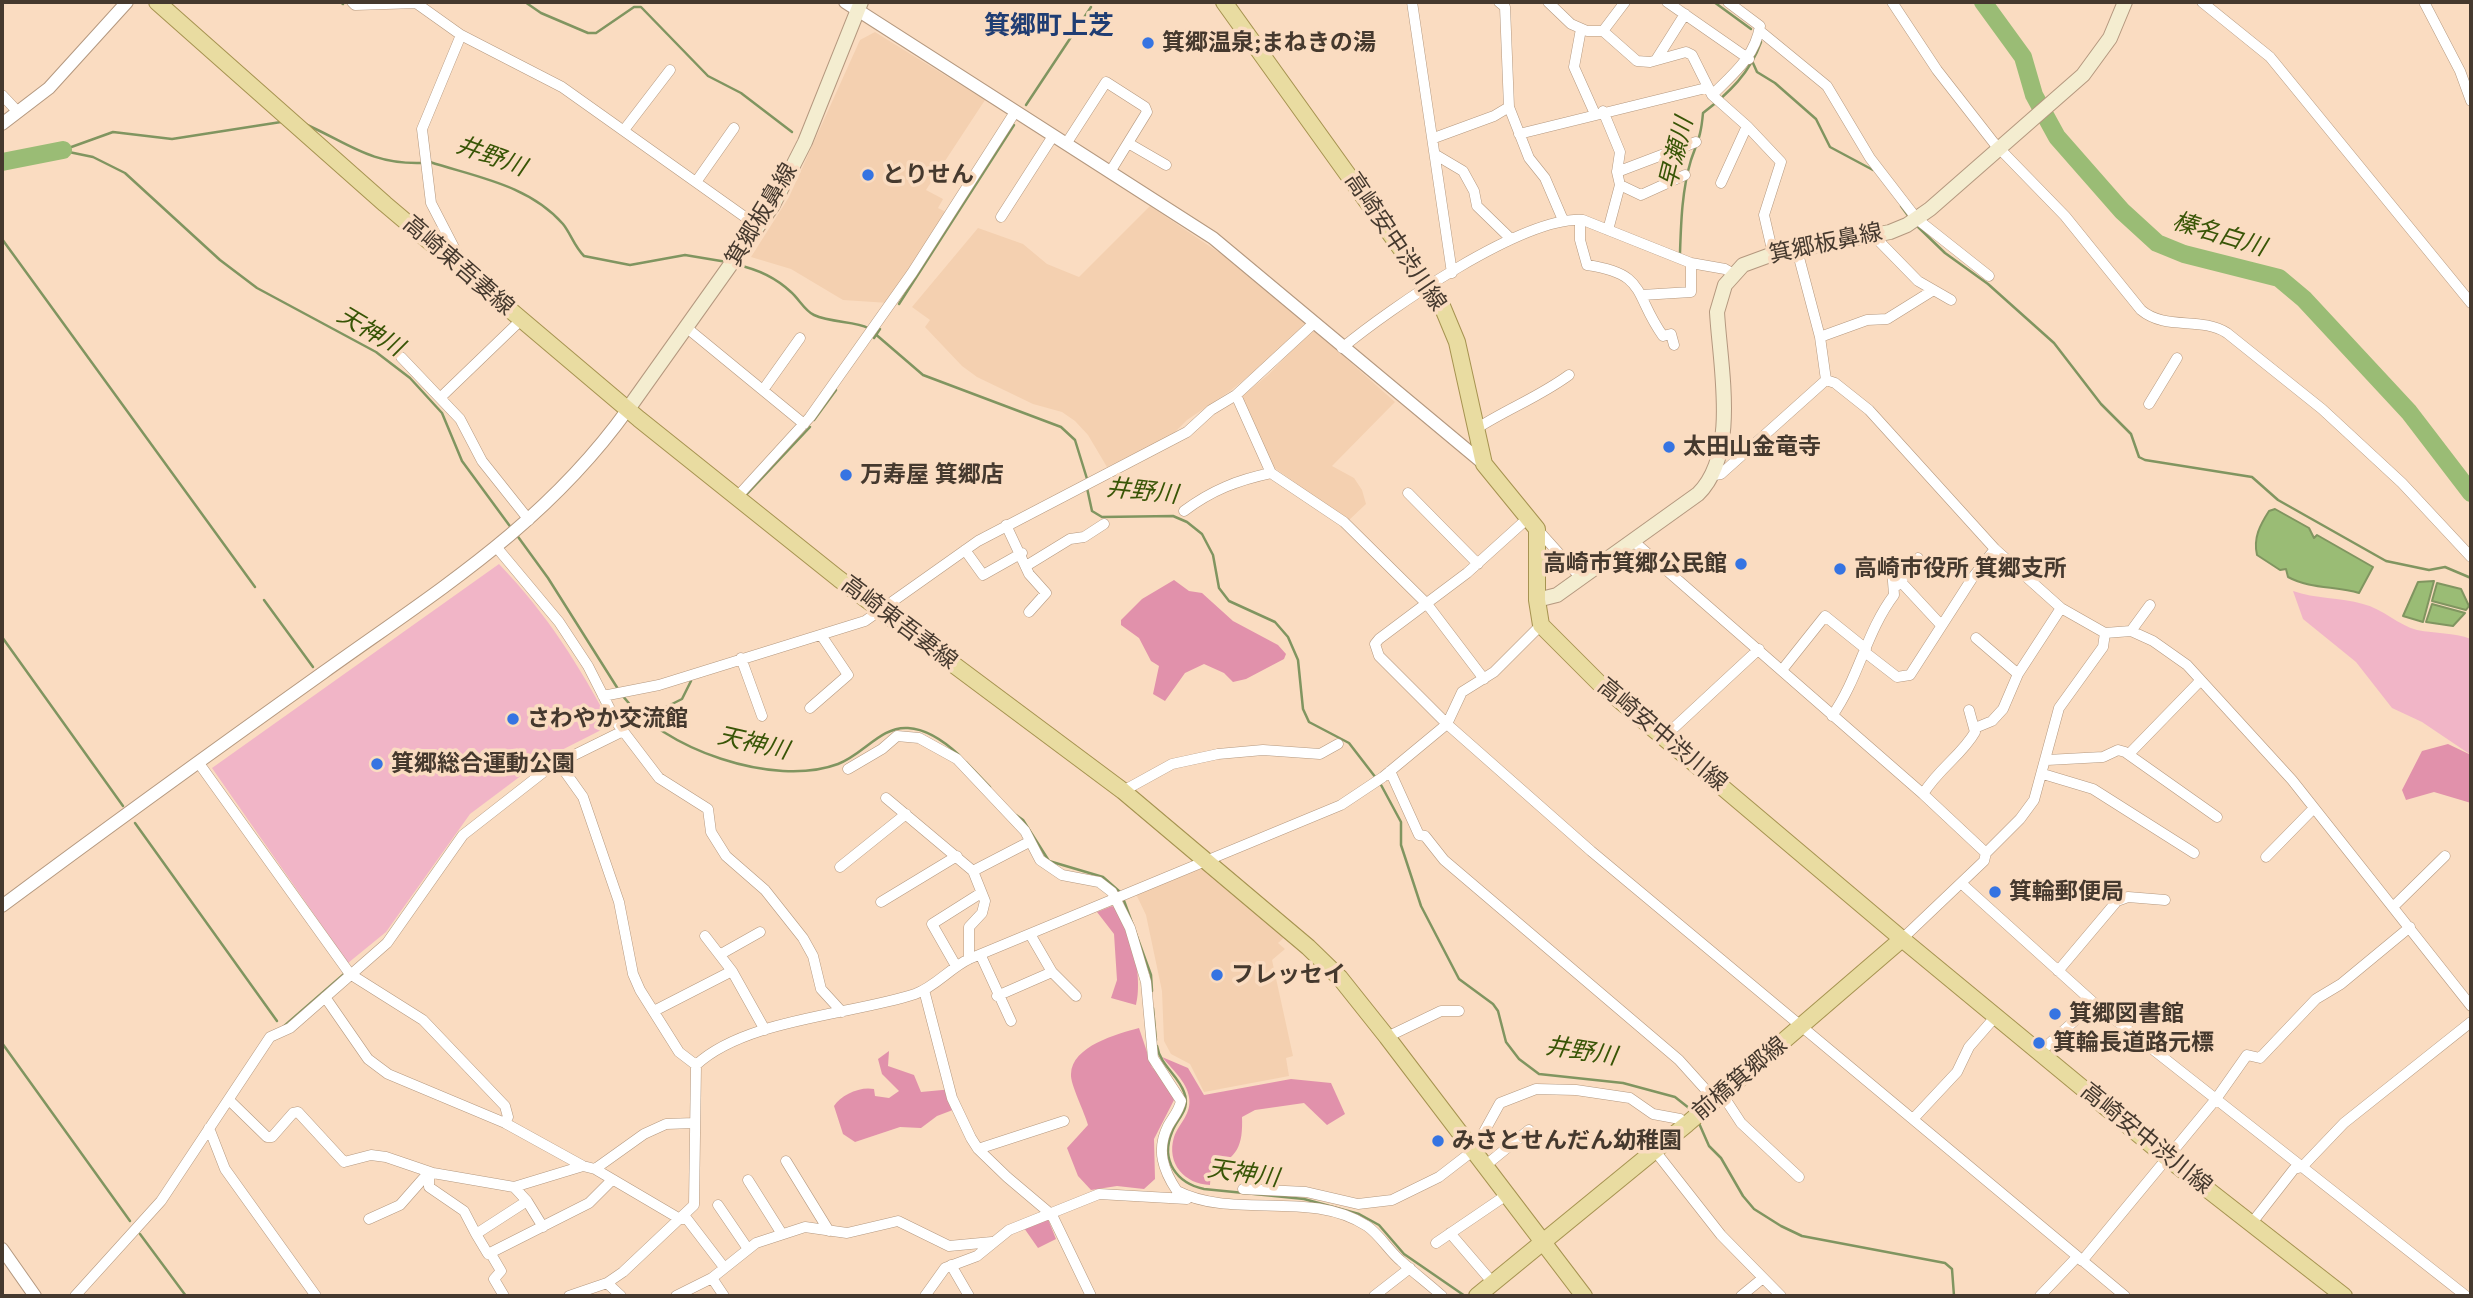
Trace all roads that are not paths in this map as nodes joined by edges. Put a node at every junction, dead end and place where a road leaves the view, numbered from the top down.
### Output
1 (127, 2) edge
2 (157, 2) edge
3 (352, 2) edge
4 (845, 2) edge
5 (1224, 2) edge
6 (1412, 2) edge
7 (1548, 2) edge
8 (1625, 2) edge
9 (1667, 2) edge
10 (1728, 2) edge
11 (1892, 2) edge
12 (2125, 2) edge
13 (2202, 2) edge
14 (2424, 2) edge
15 (1505, 3) edge
16 (860, 6) edge
17 (1685, 14) junction
18 (1581, 29) junction
19 (1760, 31) junction
20 (1603, 32) junction
21 (461, 34) junction
22 (1749, 58) junction
23 (1657, 60) junction
24 (670, 70) dead end
25 (1709, 91) junction
26 (2, 95) edge
27 (2471, 101) edge
28 (1509, 107) junction
29 (18, 112) junction
30 (1015, 112) junction
31 (1599, 112) junction
32 (2, 124) edge
33 (1747, 126) junction
34 (734, 128) dead end
35 (624, 131) junction
36 (1519, 134) junction
37 (1053, 136) junction
38 (1434, 138) junction
39 (1696, 142) dead end
40 (1128, 143) junction
41 (1066, 144) junction
42 (2001, 146) junction
43 (1436, 155) junction
44 (1166, 165) dead end
45 (1110, 172) junction
46 (1617, 172) junction
47 (1685, 175) dead end
48 (696, 181) junction
49 (1721, 183) dead end
50 (1620, 185) junction
51 (1001, 217) dead end
52 (1917, 219) junction
53 (1563, 220) junction
54 (1580, 220) junction
55 (759, 227) junction
56 (1608, 230) junction
57 (1874, 236) junction
58 (1511, 240) junction
59 (1797, 250) junction
60 (1773, 254) junction
61 (1691, 263) junction
62 (458, 267) junction
63 (1452, 273) junction
64 (1732, 273) junction
65 (1989, 276) dead end
66 (1430, 286) junction
67 (1932, 291) junction
68 (1642, 295) junction
69 (1951, 300) dead end
70 (2471, 303) edge
71 (521, 320) junction
72 (1314, 323) junction
73 (687, 328) junction
74 (1820, 337) junction
75 (800, 338) dead end
76 (1674, 345) dead end
77 (1342, 348) junction
78 (401, 357) dead end
79 (2177, 358) dead end
80 (1569, 375) dead end
81 (1826, 380) junction
82 (763, 390) junction
83 (1236, 395) junction
84 (441, 397) junction
85 (2149, 404) dead end
86 (628, 409) junction
87 (804, 424) junction
88 (1476, 429) junction
89 (1484, 464) junction
90 (1271, 473) junction
91 (1714, 475) junction
92 (1408, 493) dead end
93 (736, 498) junction
94 (1184, 511) dead end
95 (527, 522) junction
96 (1104, 524) dead end
97 (1533, 524) junction
98 (1006, 525) junction
99 (1632, 540) junction
100 (501, 546) junction
101 (965, 550) junction
102 (1995, 550) junction
103 (1021, 553) junction
104 (2471, 557) edge
105 (1918, 558) dead end
106 (1478, 564) junction
107 (1026, 566) junction
108 (1892, 568) dead end
109 (1581, 578) junction
110 (1898, 585) junction
111 (1537, 600) junction
112 (1427, 604) junction
113 (2150, 605) dead end
114 (2061, 608) junction
115 (882, 610) junction
116 (1029, 612) dead end
117 (1541, 625) junction
118 (1941, 625) junction
119 (2131, 631) junction
120 (2105, 633) junction
121 (821, 635) junction
122 (1976, 638) dead end
123 (1759, 649) junction
124 (1866, 651) junction
125 (741, 658) junction
126 (1782, 670) junction
127 (2018, 674) junction
128 (1484, 679) junction
129 (2200, 681) junction
130 (608, 695) junction
131 (810, 708) dead end
132 (1969, 710) dead end
133 (762, 716) dead end
134 (1832, 716) junction
135 (1447, 724) junction
136 (1975, 728) junction
137 (623, 731) junction
138 (1663, 738) junction
139 (1338, 744) dead end
140 (2129, 754) junction
141 (2047, 760) junction
142 (198, 762) junction
143 (558, 762) junction
144 (848, 769) dead end
145 (1387, 774) junction
146 (2043, 774) junction
147 (1124, 791) junction
148 (1923, 794) junction
149 (886, 798) dead end
150 (2314, 808) junction
151 (906, 814) junction
152 (2217, 817) dead end
153 (1029, 842) junction
154 (1986, 853) junction
155 (2194, 853) dead end
156 (957, 856) junction
157 (2445, 856) dead end
158 (2266, 857) dead end
159 (1208, 859) junction
160 (840, 867) dead end
161 (973, 871) junction
162 (1961, 883) junction
163 (981, 893) junction
164 (1116, 897) junction
165 (2165, 900) dead end
166 (881, 902) dead end
167 (2, 906) edge
168 (2393, 907) junction
169 (2410, 927) junction
170 (760, 932) dead end
171 (1030, 934) junction
172 (705, 936) dead end
173 (1902, 939) junction
174 (721, 954) junction
175 (981, 956) junction
176 (969, 959) junction
177 (956, 965) junction
178 (732, 971) junction
179 (2058, 971) junction
180 (1052, 972) junction
181 (350, 974) junction
182 (924, 990) junction
183 (998, 996) junction
184 (1076, 996) dead end
185 (325, 997) junction
186 (2094, 1003) junction
187 (2471, 1006) edge
188 (654, 1011) junction
189 (842, 1012) junction
190 (1459, 1012) dead end
191 (1996, 1016) junction
192 (1011, 1021) dead end
193 (2471, 1022) edge
194 (1801, 1027) junction
195 (765, 1030) junction
196 (1387, 1037) junction
197 (2040, 1052) junction
198 (696, 1065) junction
199 (1718, 1097) junction
200 (2216, 1099) junction
201 (229, 1100) junction
202 (1914, 1118) junction
203 (1693, 1119) junction
204 (1064, 1121) dead end
205 (505, 1123) junction
206 (694, 1123) junction
207 (209, 1128) junction
208 (1529, 1130) dead end
209 (978, 1149) junction
210 (1474, 1150) junction
211 (1655, 1151) junction
212 (2166, 1157) junction
213 (786, 1161) dead end
214 (1486, 1165) junction
215 (583, 1166) junction
216 (2302, 1167) junction
217 (595, 1169) junction
218 (429, 1172) junction
219 (1799, 1177) dead end
220 (612, 1180) junction
221 (748, 1180) dead end
222 (514, 1187) junction
223 (1243, 1189) dead end
224 (1508, 1194) junction
225 (1269, 1197) junction
226 (527, 1201) junction
227 (1203, 1201) junction
228 (718, 1205) dead end
229 (1052, 1215) junction
230 (369, 1219) dead end
231 (680, 1219) junction
232 (2251, 1224) junction
233 (543, 1227) junction
234 (829, 1231) junction
235 (1450, 1233) junction
236 (476, 1234) junction
237 (782, 1234) junction
238 (1544, 1241) junction
239 (992, 1242) junction
240 (1436, 1243) dead end
241 (2, 1249) edge
242 (748, 1249) junction
243 (491, 1254) junction
244 (2079, 1259) junction
245 (951, 1265) junction
246 (723, 1266) junction
247 (1410, 1268) junction
248 (712, 1278) junction
249 (1763, 1278) junction
250 (607, 1283) junction
251 (1493, 1283) junction
252 (35, 1296) edge
253 (75, 1296) edge
254 (316, 1296) edge
255 (504, 1296) edge
256 (569, 1296) edge
257 (621, 1296) edge
258 (676, 1296) edge
259 (724, 1296) edge
260 (925, 1296) edge
261 (969, 1296) edge
262 (1090, 1296) edge
263 (1374, 1296) edge
264 (1442, 1296) edge
265 (1477, 1296) edge
266 (1584, 1296) edge
267 (1741, 1296) edge
268 (1782, 1296) edge
269 (2040, 1296) edge
270 (2125, 1296) edge
271 (2344, 1296) edge
272 (2466, 1296) edge

1 - 29 street
2 - 62 main road, 高崎東吾妻線
3 - 21 street
4 - 16 street
5 - 66 main road, 高崎安中渋川線
6 - 38 street
7 - 18 street
8 - 20 street
9 - 17 street
10 - 19 street
11 - 42 street
12 - 42 main road, 箕郷板鼻線
13 - 70 street
14 - 27 street
15 - 28 street
16 - 30 street
16 - 55 main road, 箕郷板鼻線
17 - 22 street
17 - 23 street
18 - 20 street
18 - 31 street
19 - 22 street
19 - 52 street
20 - 23 street
21 - 35 street
21 - 62 street
22 - 25 street
23 - 25 street
24 - 35 street
25 - 31 street
25 - 33 street
26 - 29 street
28 - 36 street
28 - 38 street
29 - 32 street
30 - 37 street
30 - 87 street
31 - 36 street
31 - 46 street
33 - 49 street
33 - 60 street
34 - 48 street
35 - 48 street
36 - 53 street
37 - 41 street
37 - 51 street
38 - 43 street
39 - 46 street
40 - 41 street
40 - 44 street
40 - 45 street
41 - 45 street
42 - 52 main road, 箕郷板鼻線
42 - 104 street
43 - 58 street
43 - 63 street
45 - 72 street
46 - 50 street
47 - 50 street
48 - 55 street
50 - 56 street
52 - 57 main road, 箕郷板鼻線
52 - 65 street
53 - 54 street
53 - 58 street
54 - 56 street
54 - 68 street
55 - 73 main road, 箕郷板鼻線
56 - 61 street
57 - 59 main road, 箕郷板鼻線
57 - 67 street
58 - 63 street
59 - 60 main road, 箕郷板鼻線
59 - 74 street
60 - 64 main road, 箕郷板鼻線
61 - 64 street
61 - 68 street
62 - 71 main road, 高崎東吾妻線
63 - 66 street
64 - 91 main road
66 - 77 street
66 - 88 main road, 高崎安中渋川線
67 - 69 street
67 - 74 street
68 - 76 street
71 - 84 street
71 - 86 main road, 高崎東吾妻線
72 - 77 street
72 - 83 street
73 - 82 street
73 - 86 main road, 箕郷板鼻線
74 - 81 street
75 - 82 street
77 - 89 street
78 - 84 street
79 - 85 street
80 - 88 street
81 - 91 street
81 - 102 street
82 - 87 street
83 - 90 street
83 - 98 street
84 - 95 street
86 - 93 main road, 高崎東吾妻線
86 - 95 street
87 - 93 street
88 - 89 main road, 高崎安中渋川線
89 - 97 main road, 高崎安中渋川線
90 - 94 street
90 - 112 street
91 - 99 main road
92 - 106 street
93 - 115 main road, 高崎東吾妻線
95 - 100 street
96 - 107 street
97 - 106 street
97 - 109 street
97 - 111 main road
98 - 101 street
98 - 103 street
99 - 109 main road
99 - 123 street
100 - 130 street
100 - 142 street
101 - 103 street
101 - 115 street
102 - 114 street
102 - 118 street
103 - 107 street
105 - 110 street
106 - 112 street
107 - 116 street
108 - 110 street
109 - 111 main road
110 - 118 street
110 - 124 street
111 - 117 main road
112 - 128 street
112 - 135 street
113 - 119 street
114 - 120 street
114 - 127 street
115 - 121 street
115 - 147 main road, 高崎東吾妻線
117 - 128 street
117 - 138 main road, 高崎安中渋川線
118 - 124 street
119 - 120 street
119 - 129 street
120 - 141 street
121 - 125 street
121 - 131 street
122 - 127 street
123 - 126 street
123 - 138 street
124 - 126 street
124 - 134 street
125 - 130 street
125 - 133 street
126 - 134 street
127 - 136 street
128 - 135 street
129 - 140 street
129 - 150 street
130 - 137 street
132 - 136 street
134 - 148 street
135 - 145 street
135 - 194 street
136 - 148 street
137 - 143 street
137 - 189 street
138 - 173 main road, 高崎安中渋川線
139 - 147 street
140 - 141 street
140 - 152 street
141 - 146 street
142 - 167 street
142 - 181 street
143 - 181 street
143 - 188 street
144 - 153 street
145 - 159 street
145 - 199 street
146 - 154 street
146 - 155 street
147 - 159 main road, 高崎東吾妻線
148 - 154 street
149 - 151 street
150 - 158 street
150 - 168 street
151 - 156 street
151 - 160 street
153 - 161 street
153 - 164 street
154 - 162 street
156 - 161 street
156 - 166 street
157 - 168 street
159 - 164 street
159 - 196 main road, 高崎東吾妻線
161 - 163 street
162 - 173 street
162 - 179 street
163 - 176 street
163 - 177 street
164 - 171 street
164 - 227 street
165 - 179 street
168 - 169 street
169 - 187 street
169 - 200 street
170 - 174 street
171 - 175 street
171 - 180 street
172 - 174 street
173 - 191 main road, 高崎安中渋川線
173 - 194 main road, 前橋箕郷線
174 - 178 street
175 - 176 street
175 - 183 street
176 - 177 street
177 - 182 street
178 - 188 street
178 - 195 street
179 - 186 street
180 - 183 street
180 - 184 street
181 - 185 street
181 - 205 street
182 - 189 street
182 - 209 street
183 - 192 street
185 - 201 street
185 - 205 street
186 - 197 street
186 - 200 street
188 - 198 street
189 - 195 street
190 - 196 street
191 - 197 main road, 高崎安中渋川線
191 - 202 street
193 - 216 street
194 - 199 main road, 前橋箕郷線
194 - 202 street
195 - 198 street
196 - 210 main road, 高崎東吾妻線
197 - 212 main road, 高崎安中渋川線
198 - 206 street
199 - 203 main road, 前橋箕郷線
199 - 219 street
200 - 212 street
200 - 216 street
201 - 207 street
201 - 218 street
202 - 244 street
203 - 210 street
203 - 211 main road, 前橋箕郷線
204 - 209 street
205 - 215 street
206 - 217 street
206 - 231 street
207 - 253 street
207 - 254 street
208 - 214 street
209 - 229 street
210 - 214 main road, 高崎東吾妻線
210 - 225 street
211 - 238 main road, 前橋箕郷線
211 - 249 street
212 - 232 main road, 高崎安中渋川線
212 - 244 street
213 - 234 street
214 - 224 main road, 高崎東吾妻線
215 - 217 street
215 - 222 street
216 - 232 street
216 - 272 street
217 - 220 street
218 - 222 street
218 - 230 street
218 - 236 street
220 - 231 street
220 - 233 street
221 - 237 street
222 - 226 street
223 - 225 street
224 - 235 street
224 - 238 main road, 高崎東吾妻線
225 - 227 street
225 - 247 street
226 - 233 street
226 - 236 street
227 - 229 street
228 - 242 street
229 - 239 street
229 - 262 street
231 - 246 street
231 - 250 street
232 - 271 main road, 高崎安中渋川線
233 - 243 street
234 - 237 street
234 - 239 street
235 - 240 street
235 - 251 street
236 - 243 street
237 - 242 street
238 - 251 main road, 前橋箕郷線
238 - 266 main road, 高崎東吾妻線
239 - 245 street
241 - 252 street
242 - 246 street
243 - 255 street
244 - 269 street
244 - 270 street
245 - 260 street
245 - 261 street
246 - 248 street
247 - 263 street
247 - 264 street
248 - 258 street
248 - 259 street
249 - 267 street
249 - 268 street
250 - 256 street
250 - 257 street
251 - 265 main road, 前橋箕郷線

